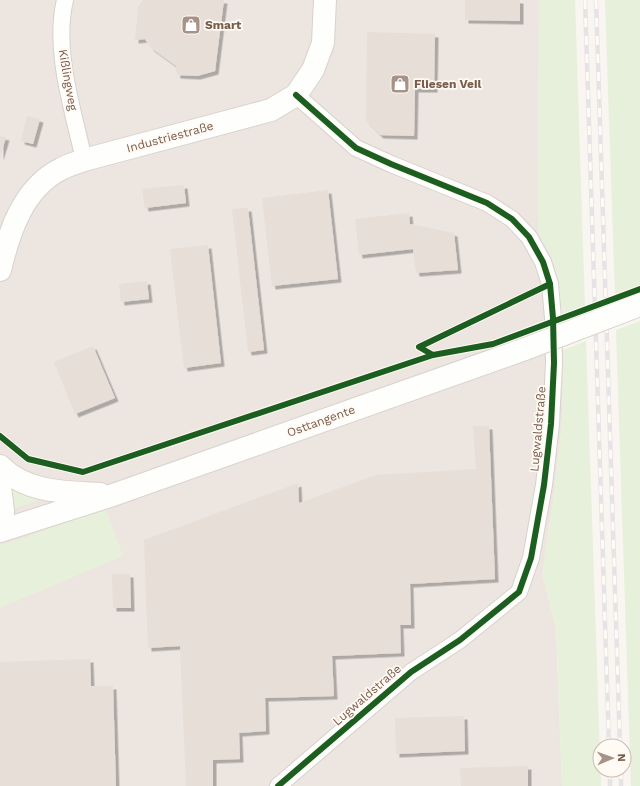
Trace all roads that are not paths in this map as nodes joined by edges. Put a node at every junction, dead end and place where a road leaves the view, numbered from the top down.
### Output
1 (65, 0) edge
2 (325, 0) edge
3 (296, 95) junction
4 (84, 160) junction
5 (0, 270) edge
6 (640, 305) edge
7 (0, 466) edge
8 (0, 487) edge
9 (113, 495) junction
10 (1, 531) edge
11 (278, 786) edge

1 - 4 street, Kißlingweg
2 - 3 main road, Industriestraße
3 - 4 main road, Industriestraße
3 - 11 street, Lugwaldstraße
4 - 5 main road, Industriestraße
6 - 9 main road, Osttangente, bridge
7 - 9 main road
8 - 10 main road
9 - 10 main road, Osttangente

